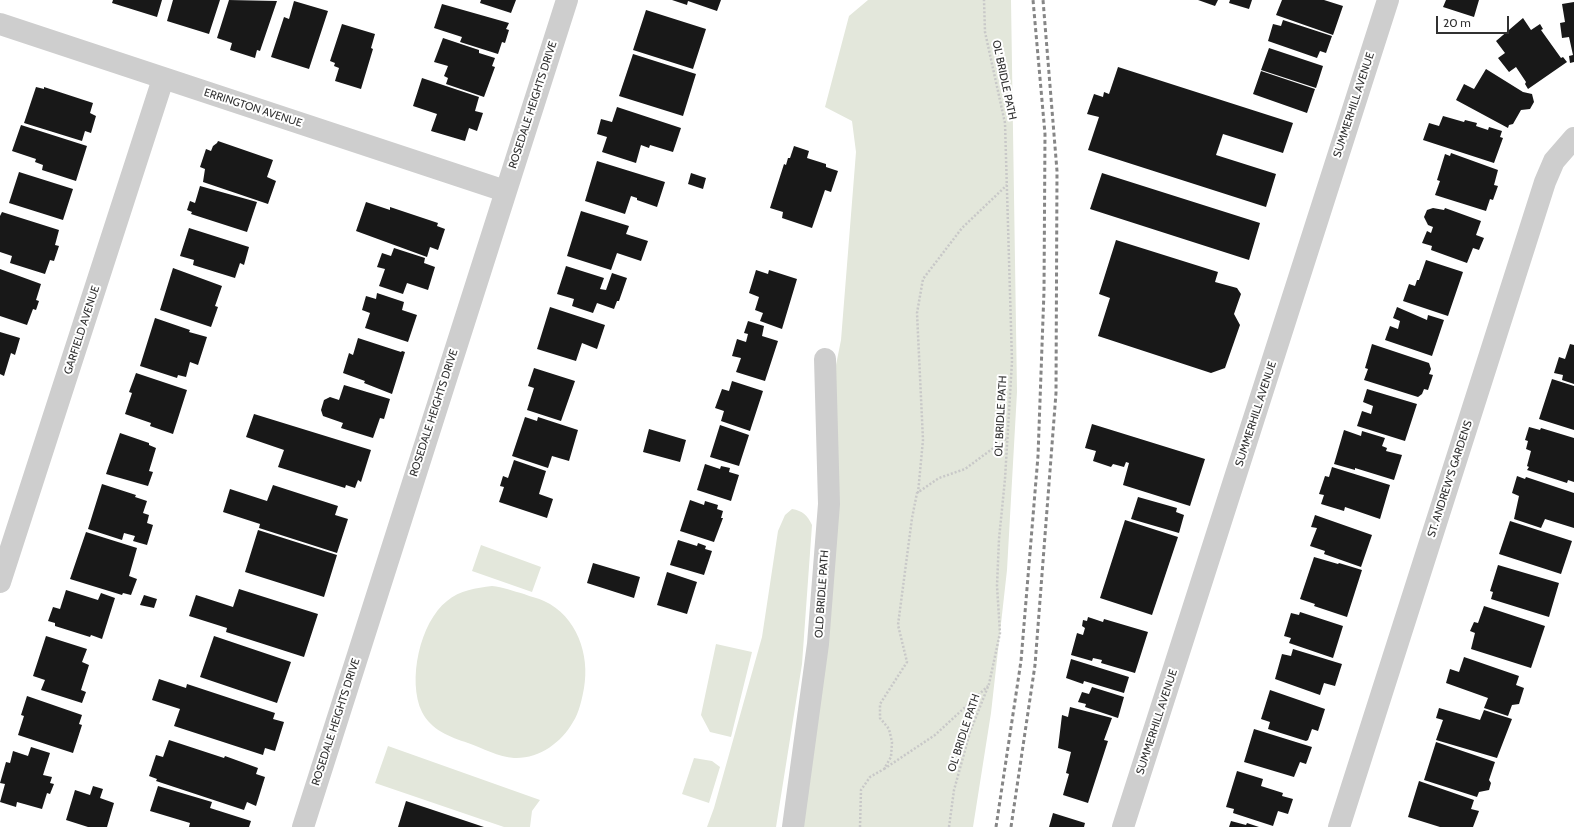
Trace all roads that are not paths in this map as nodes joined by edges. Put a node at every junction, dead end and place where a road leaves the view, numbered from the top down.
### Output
1 (567, 0) edge
2 (1388, 0) edge
3 (0, 24) edge
4 (163, 79) junction
5 (1574, 138) edge
6 (505, 191) junction
7 (826, 360) dead end
8 (0, 582) edge
9 (303, 827) edge
10 (793, 827) edge
11 (1123, 827) edge
12 (1339, 827) edge

1 - 6 street, ROSEDALE HEIGHTS DRIVE
2 - 11 street, SUMMERHILL AVENUE
3 - 4 street, ERRINGTON AVENUE
4 - 6 street, ERRINGTON AVENUE
4 - 8 street, GARFIELD AVENUE
5 - 12 street, ST. ANDREW'S GARDENS
6 - 9 street, ROSEDALE HEIGHTS DRIVE
7 - 10 street, OLD BRIDLE PATH

